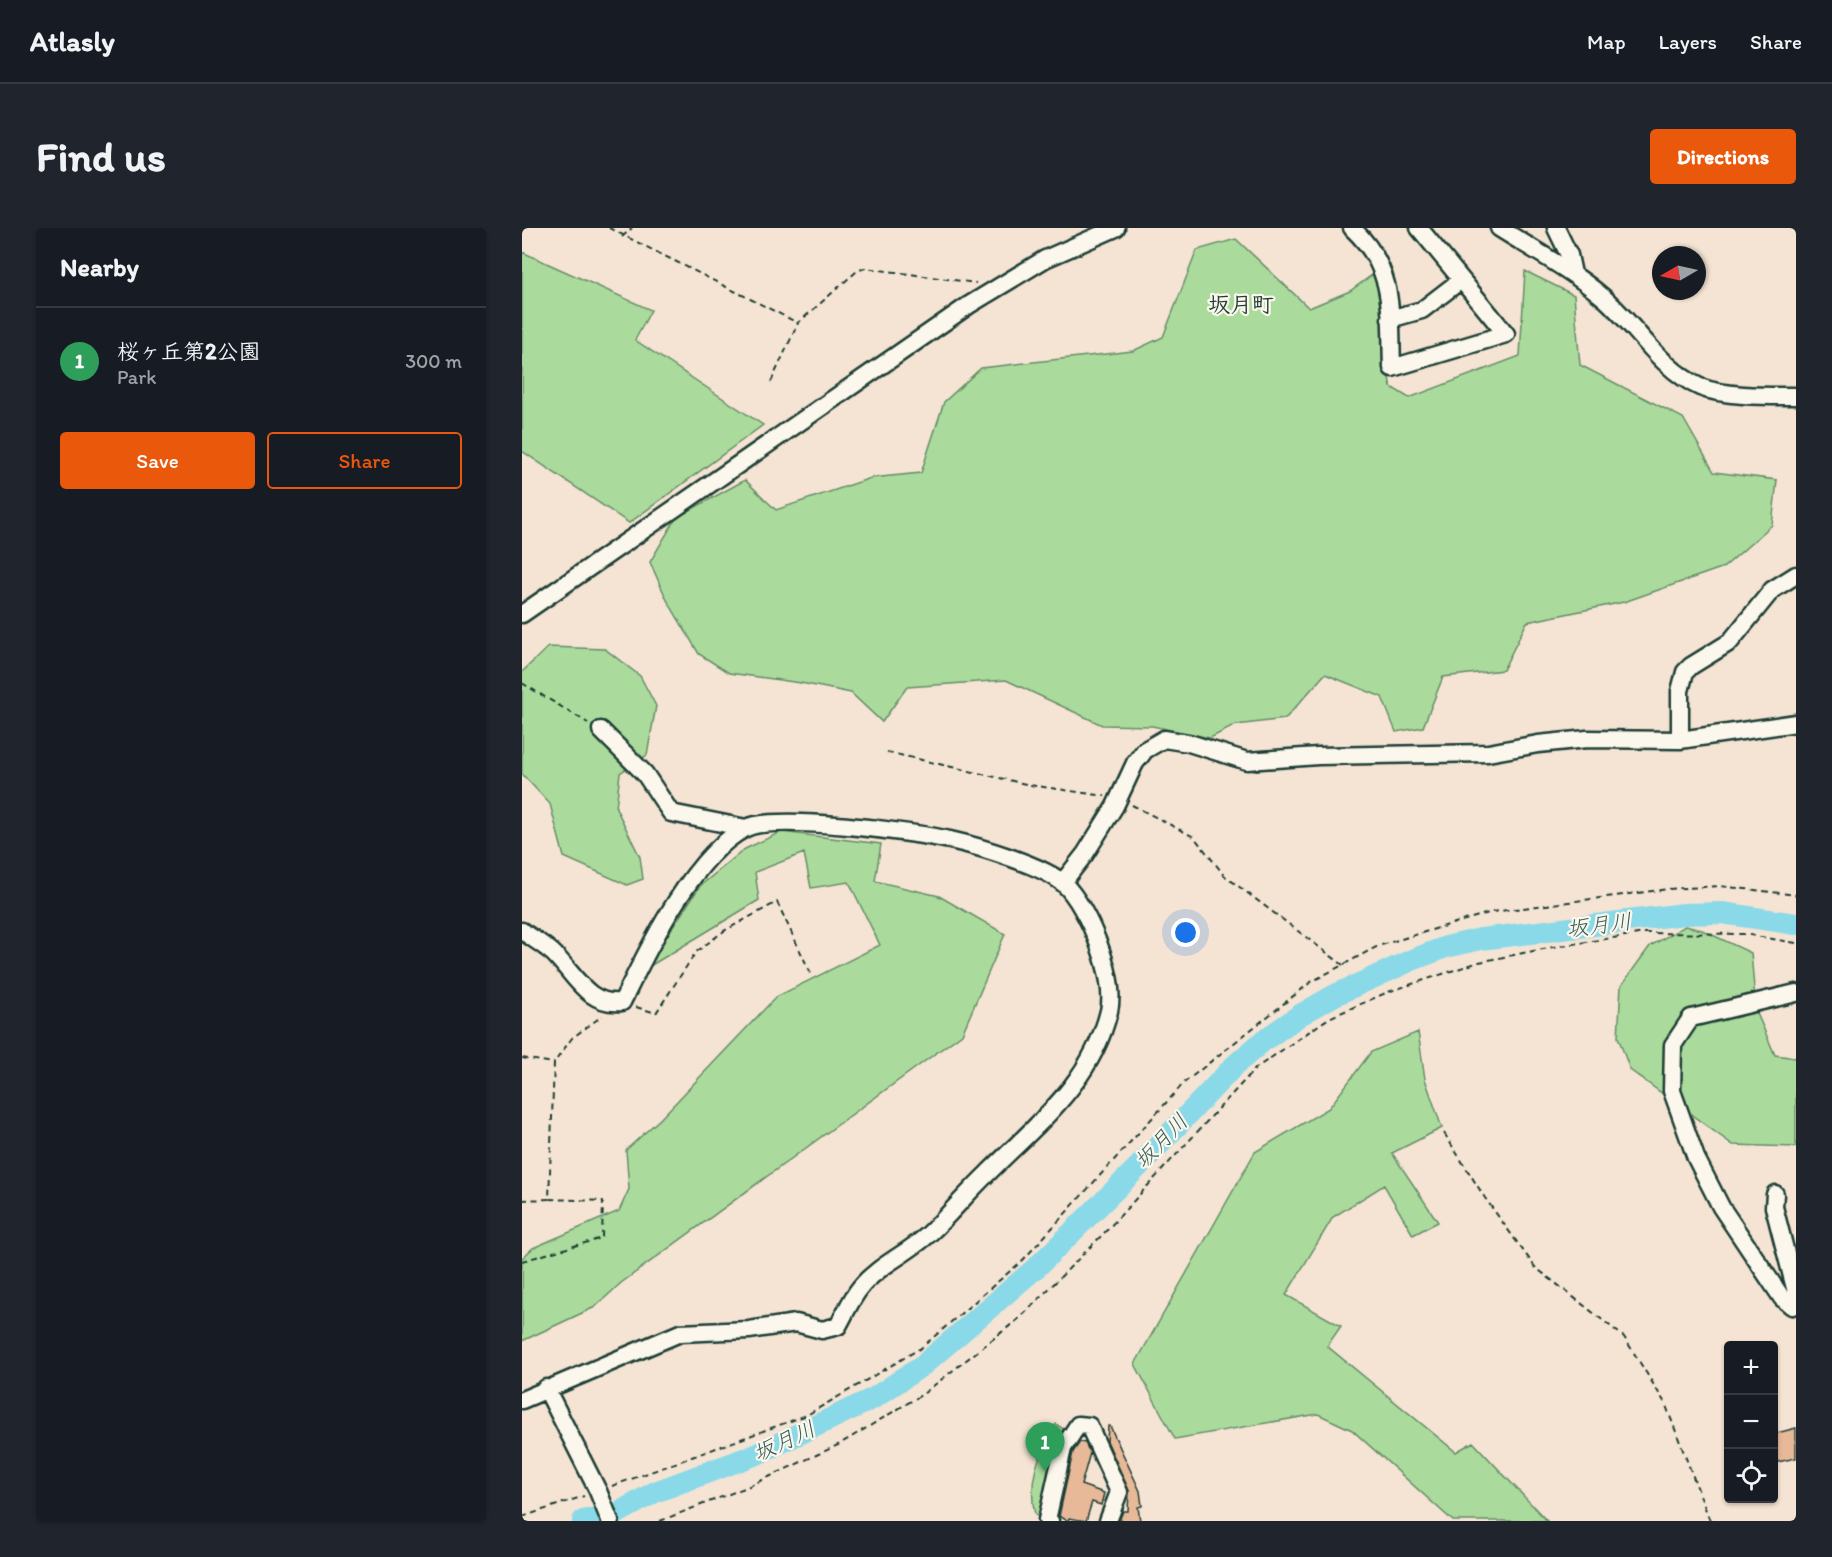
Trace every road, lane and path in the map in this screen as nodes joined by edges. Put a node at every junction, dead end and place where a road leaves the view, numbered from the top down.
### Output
1 (609, 228) edge
2 (632, 228) edge
3 (1352, 228) edge
4 (1419, 228) edge
5 (1499, 228) edge
6 (1556, 228) edge
7 (1112, 229) edge
8 (622, 237) junction
9 (1573, 274) junction
10 (1461, 280) junction
11 (992, 291) junction
12 (1390, 319) junction
13 (798, 323) junction
14 (771, 382) dead end
15 (1796, 396) edge
16 (1796, 575) edge
17 (522, 614) edge
18 (522, 683) edge
19 (1796, 723) edge
20 (601, 730) joint
21 (1680, 740) junction
22 (887, 752) dead end
23 (1119, 798) junction
24 (746, 828) junction
25 (1063, 882) junction
26 (1796, 895) edge
27 (522, 931) edge
28 (1796, 943) edge
29 (1343, 965) junction
30 (811, 974) dead end
31 (1796, 993) edge
32 (616, 1003) junction
33 (522, 1058) edge
34 (554, 1063) junction
35 (1444, 1133) dead end
36 (1775, 1194) dead end
37 (549, 1199) junction
38 (522, 1200) edge
39 (522, 1261) edge
40 (1796, 1292) edge
41 (1796, 1304) edge
42 (546, 1388) junction
43 (522, 1400) edge
44 (598, 1491) junction
45 (522, 1517) edge
46 (610, 1521) edge
47 (660, 1521) edge
48 (1050, 1521) edge
49 (1108, 1521) edge
50 (1710, 1521) edge

1 - 8 path
2 - 8 path
3 - 12 street
4 - 10 street
5 - 9 street
6 - 9 street
7 - 11 street
8 - 13 path
9 - 15 street
10 - 12 street
10 - 12 street
11 - 13 path
11 - 17 street
13 - 14 path
16 - 21 street
18 - 20 path
19 - 21 street
20 - 24 street
21 - 23 street
22 - 23 path
23 - 25 street
23 - 29 path
24 - 25 street
24 - 32 street
25 - 42 street
26 - 29 path
27 - 32 street
28 - 47 path
29 - 44 path
30 - 32 path
31 - 41 street
32 - 34 path
33 - 34 path
34 - 37 path
35 - 50 path
36 - 40 street
37 - 38 path
37 - 39 path
42 - 43 street
42 - 44 street
44 - 45 path
44 - 46 street
48 - 49 street

